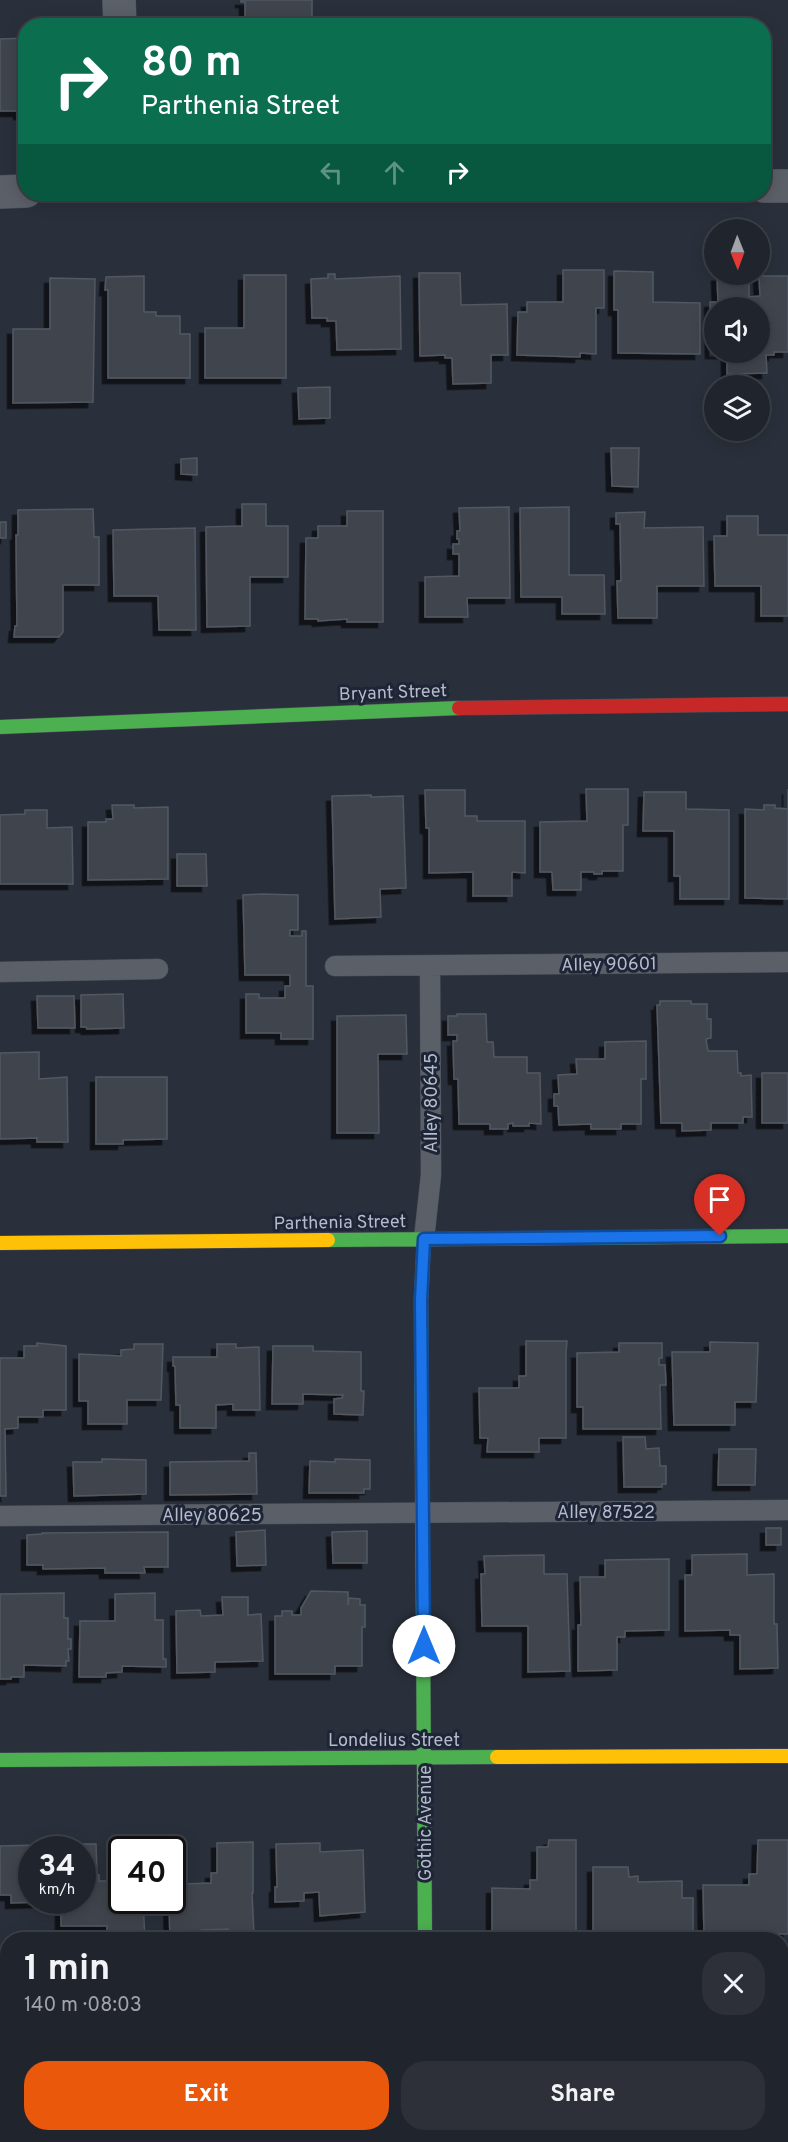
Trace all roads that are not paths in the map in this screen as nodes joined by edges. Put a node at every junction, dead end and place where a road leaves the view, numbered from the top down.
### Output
1 (119, 0) edge
2 (120, 18) edge
3 (771, 186) edge
4 (788, 186) edge
5 (18, 191) edge
6 (0, 192) edge
7 (788, 704) edge
8 (0, 727) edge
9 (788, 962) edge
10 (335, 966) dead end
11 (430, 966) junction
12 (158, 969) dead end
13 (0, 972) edge
14 (788, 1236) edge
15 (424, 1239) junction
16 (0, 1243) edge
17 (788, 1510) edge
18 (423, 1513) junction
19 (0, 1516) edge
20 (788, 1756) edge
21 (424, 1757) junction
22 (0, 1760) edge
23 (425, 1932) edge

1 - 2 street
3 - 4 street
5 - 6 street
7 - 8 street, Bryant Street
9 - 11 lane, Alley 90601
10 - 11 lane, Alley 90601
11 - 15 lane, Alley 80645
12 - 13 lane
14 - 15 street, Parthenia Street
15 - 16 street, Parthenia Street
15 - 18 street, Gothic Avenue
17 - 18 lane, Alley 87522
18 - 19 lane, Alley 80625
18 - 21 street, Gothic Avenue
20 - 21 street, Londelius Street
21 - 22 street, Londelius Street
21 - 23 street, Gothic Avenue

